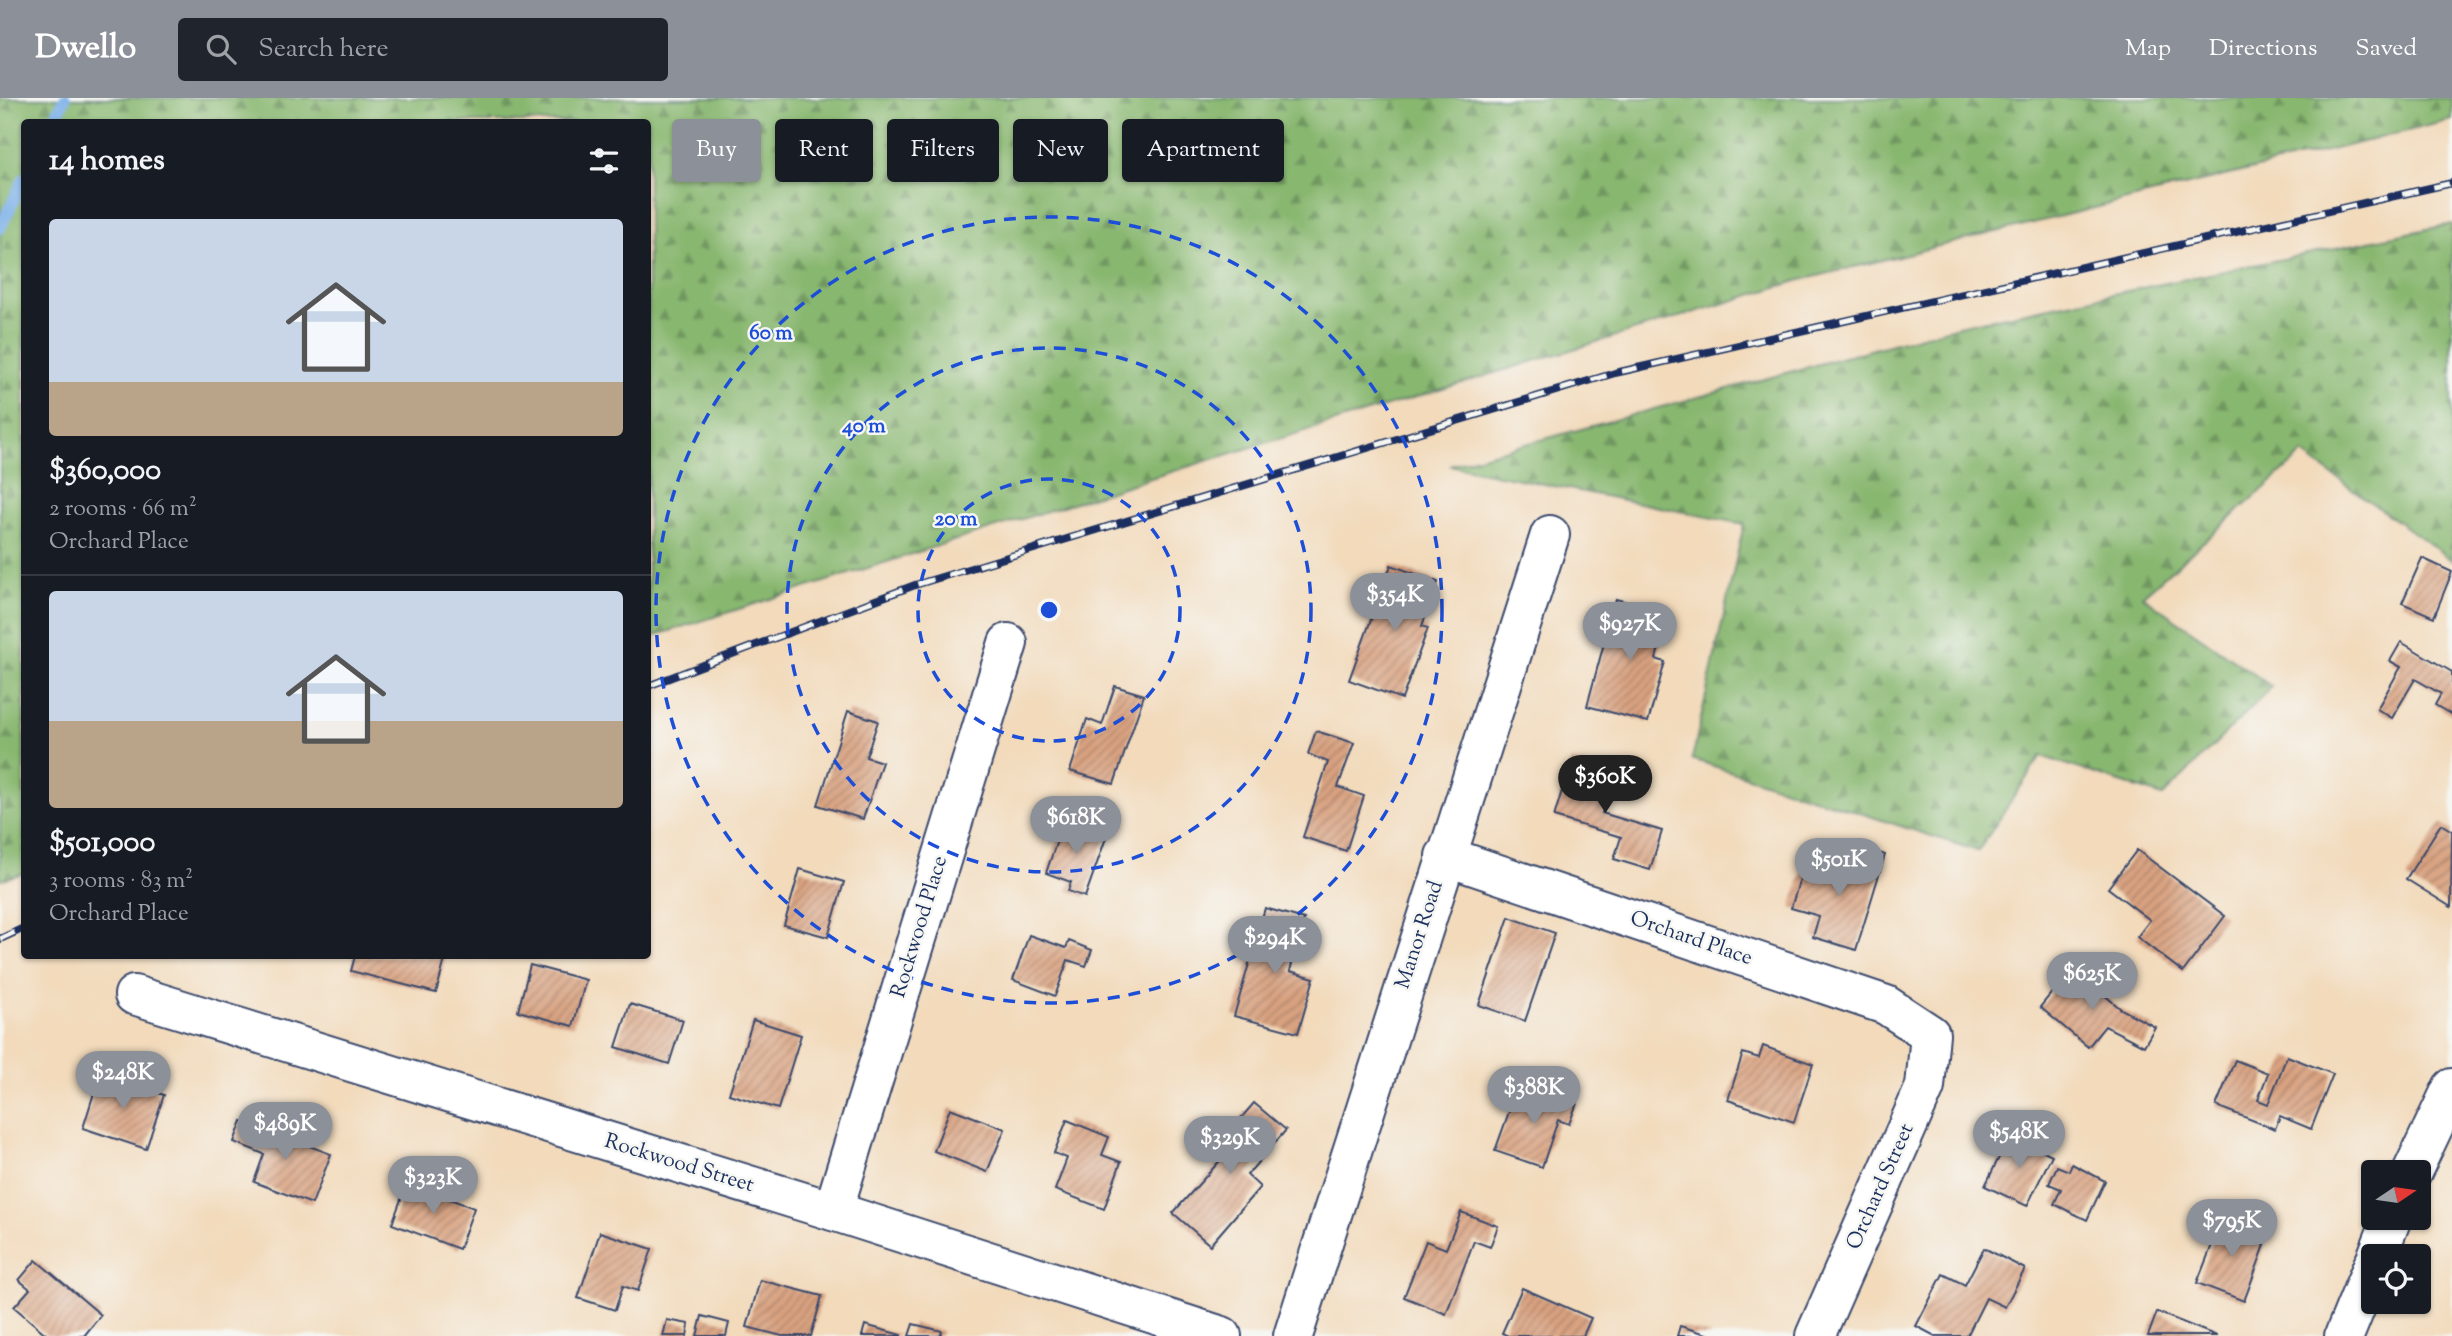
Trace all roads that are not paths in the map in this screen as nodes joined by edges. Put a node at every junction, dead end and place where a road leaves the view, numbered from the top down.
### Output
1 (1550, 535) dead end
2 (1008, 643) dead end
3 (1445, 856) junction
4 (134, 995) dead end
5 (1930, 1034) joint
6 (2452, 1088) edge
7 (2418, 1160) edge
8 (832, 1211) junction
9 (2361, 1303) edge
10 (2351, 1334) edge
11 (1222, 1336) edge
12 (1293, 1336) edge
13 (1815, 1336) edge

1 - 3 street, Manor Road
2 - 8 street, Rockwood Place
3 - 5 street, Orchard Place
3 - 12 street, Manor Road
4 - 8 street, Rockwood Street
5 - 13 street, Orchard Street
6 - 7 street
8 - 11 street, Rockwood Street
9 - 10 street

